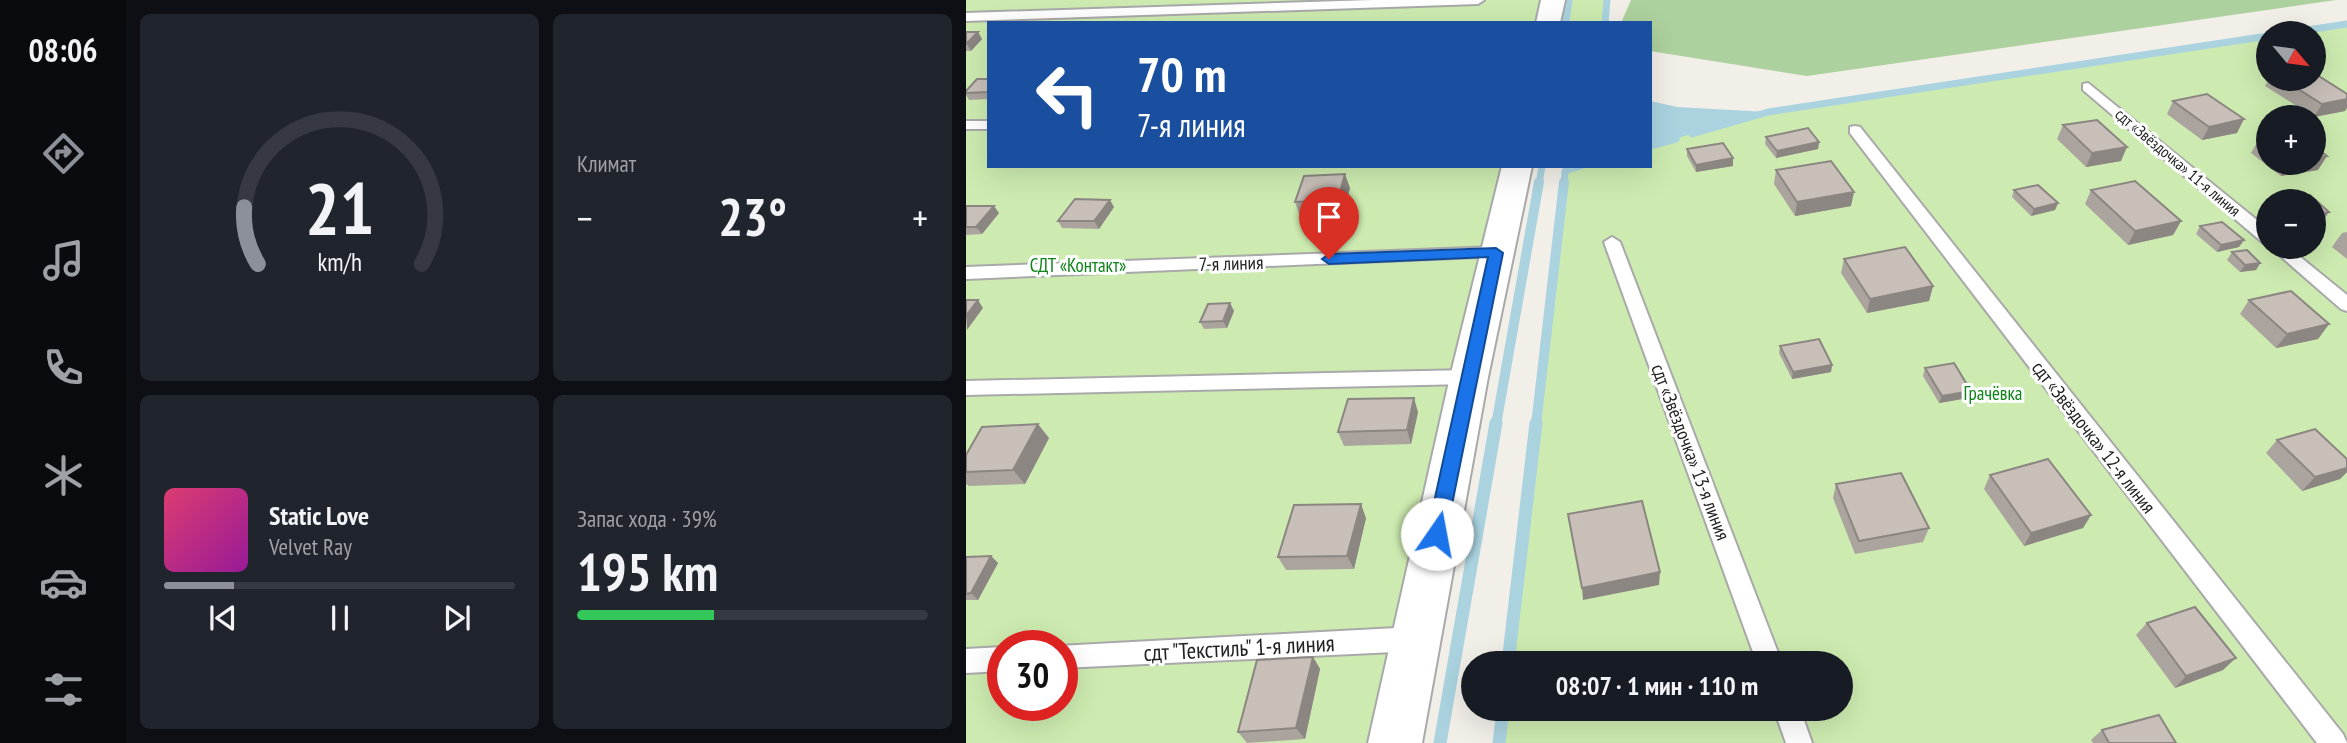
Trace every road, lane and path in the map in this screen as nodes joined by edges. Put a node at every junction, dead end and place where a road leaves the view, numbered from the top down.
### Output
1 (1478, 0) edge
2 (1553, 0) edge
3 (966, 17) edge
4 (1548, 21) edge
5 (2088, 87) dead end
6 (966, 125) edge
7 (987, 125) edge
8 (1854, 130) dead end
9 (1517, 168) edge
10 (2256, 228) edge
11 (1612, 242) dead end
12 (1496, 253) junction
13 (2292, 259) edge
14 (966, 273) edge
15 (2347, 305) edge
16 (1469, 377) junction
17 (966, 388) edge
18 (1415, 639) junction
19 (1765, 651) edge
20 (1078, 655) edge
21 (987, 660) edge
22 (966, 661) edge
23 (1791, 721) edge
24 (1395, 743) edge
25 (1799, 743) edge
26 (2334, 743) edge

1 - 3 lane
2 - 4 street
5 - 10 lane, сдт «Звёздочка» 11-я линия
6 - 7 lane
8 - 26 lane, сдт «Звёздочка» 12-я линия
9 - 12 street
11 - 19 lane, сдт «Звёздочка» 13-я линия
12 - 14 lane, 7-я линия
12 - 16 street
13 - 15 lane
16 - 17 lane
16 - 18 street
18 - 20 lane, сдт "Текстиль" 1-я линия
18 - 24 street
21 - 22 lane
23 - 25 lane

